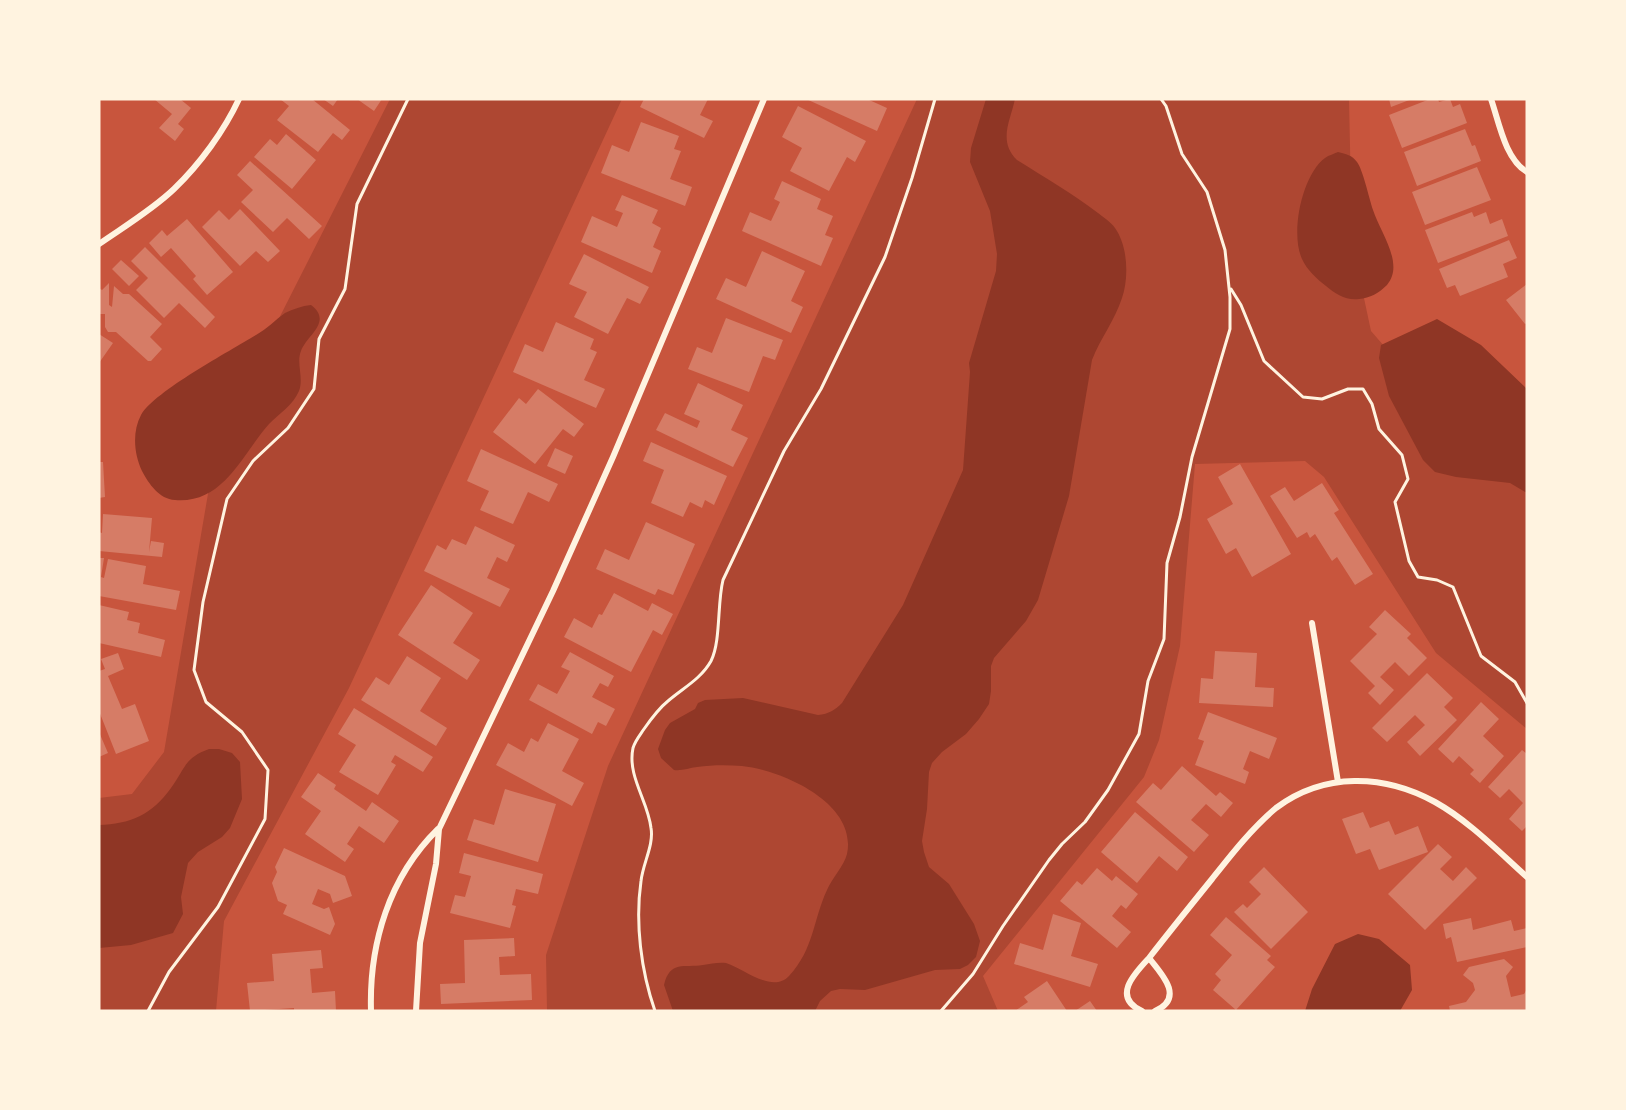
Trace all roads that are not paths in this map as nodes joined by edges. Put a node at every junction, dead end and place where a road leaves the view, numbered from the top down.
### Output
1 (239, 99) edge
2 (764, 99) edge
3 (1491, 99) edge
4 (1527, 172) edge
5 (99, 244) edge
6 (1312, 623) dead end
7 (1338, 782) junction
8 (439, 829) junction
9 (1527, 877) edge
10 (1149, 958) junction
11 (371, 1011) edge
12 (416, 1011) edge
13 (1142, 1011) edge
14 (1155, 1011) edge

1 - 5 street
2 - 8 street
3 - 4 street
6 - 7 street
7 - 9 street
7 - 10 street
8 - 11 street
8 - 12 street
10 - 13 street
10 - 14 street

